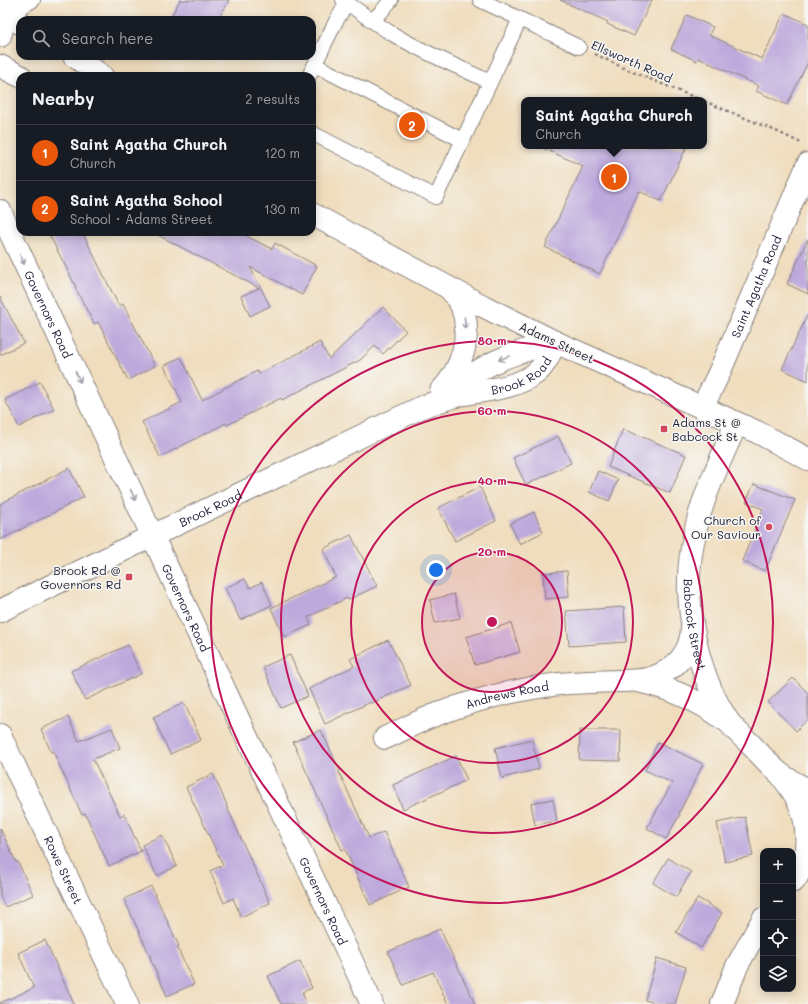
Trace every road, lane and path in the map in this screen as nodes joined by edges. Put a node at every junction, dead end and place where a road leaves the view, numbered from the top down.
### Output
1 (33, 0) edge
2 (391, 0) edge
3 (480, 0) edge
4 (345, 1) edge
5 (7, 18) edge
6 (520, 19) junction
7 (372, 21) junction
8 (578, 47) joint
9 (80, 60) edge
10 (0, 66) edge
11 (312, 70) edge
12 (97, 72) edge
13 (16, 74) edge
14 (490, 82) junction
15 (694, 97) edge
16 (707, 102) edge
17 (316, 135) edge
18 (462, 140) junction
19 (802, 143) dead end
20 (808, 164) edge
21 (0, 211) edge
22 (316, 216) edge
23 (450, 289) junction
24 (555, 342) junction
25 (422, 407) junction
26 (702, 408) junction
27 (736, 424) junction
28 (757, 432) junction
29 (808, 441) edge
30 (808, 459) edge
31 (152, 536) junction
32 (0, 611) edge
33 (693, 624) junction
34 (635, 681) junction
35 (730, 723) junction
36 (0, 735) edge
37 (385, 738) dead end
38 (780, 774) junction
39 (808, 790) edge
40 (798, 877) edge
41 (762, 920) edge
42 (127, 1004) edge
43 (372, 1004) edge
44 (722, 1004) edge

1 - 5 lane
2 - 7 lane
3 - 6 lane
4 - 7 lane
4 - 11 lane
6 - 8 lane
6 - 14 lane
7 - 14 lane
8 - 15 path, Ellsworth Road
9 - 12 street
10 - 13 street
11 - 18 lane
14 - 18 lane
16 - 19 path
17 - 18 lane
20 - 26 street, Saint Agatha Road
21 -> 31 street, Governors Road
22 - 23 street, Adams Street
23 - 24 street, Adams Street
23 -> 25 street
24 - 25 street, Brook Road
24 - 26 street, Adams Street
25 - 31 street, Brook Road
26 - 27 street, Adams Street
27 - 28 street, Adams Street
27 - 33 street, Babcock Street
28 - 29 street
28 - 30 street, Adams Street
31 - 32 street, Brook Road
31 - 43 street, Governors Road
33 - 34 street, Andrews Road
33 - 35 street, Babcock Street
34 - 35 street, Andrews Road
34 - 37 street, Andrews Road
35 - 38 street, Babcock Street
36 - 42 street, Rowe Street
38 - 39 street, Babcock Street
38 - 40 street
41 - 44 street

